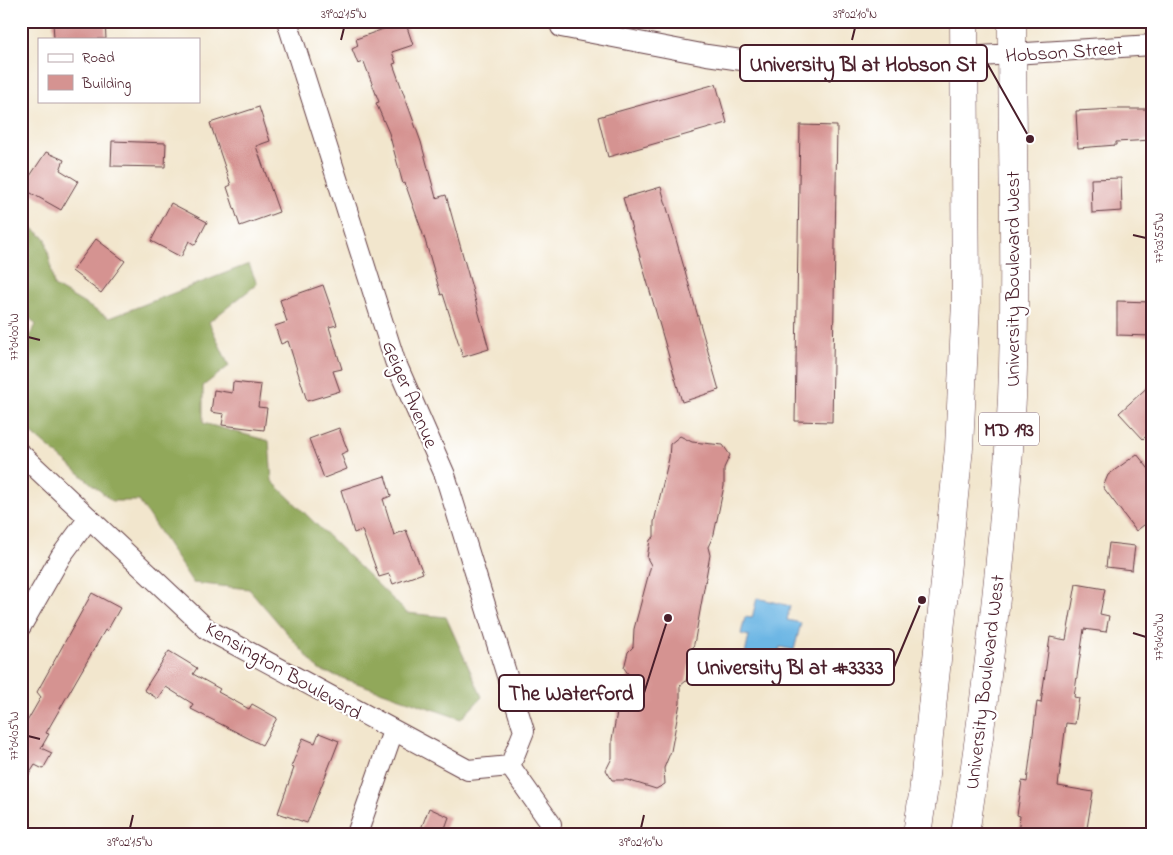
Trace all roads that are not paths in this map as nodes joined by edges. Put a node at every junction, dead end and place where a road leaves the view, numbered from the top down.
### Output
1 (287, 21) edge
2 (964, 21) edge
3 (1012, 21) edge
4 (560, 28) dead end
5 (1152, 45) edge
6 (1012, 54) junction
7 (965, 57) junction
8 (21, 454) edge
9 (89, 518) junction
10 (21, 626) edge
11 (392, 731) junction
12 (510, 766) junction
13 (551, 824) dead end
14 (357, 834) edge
15 (917, 834) edge
16 (964, 834) edge

1 - 12 street, Geiger Avenue
2 - 7 main road, MD 193
3 - 6 main road, University Boulevard West / MD 193
4 - 7 street, Hobson Street
5 - 6 street, Hobson Street
6 - 7 street, Hobson Street
6 - 16 main road, University Boulevard West / MD 193
7 - 15 main road, MD 193
8 - 9 street, Kensington Boulevard
9 - 10 street
9 - 11 street, Kensington Boulevard
11 - 12 street, Kensington Boulevard
11 - 14 street
12 - 13 street

